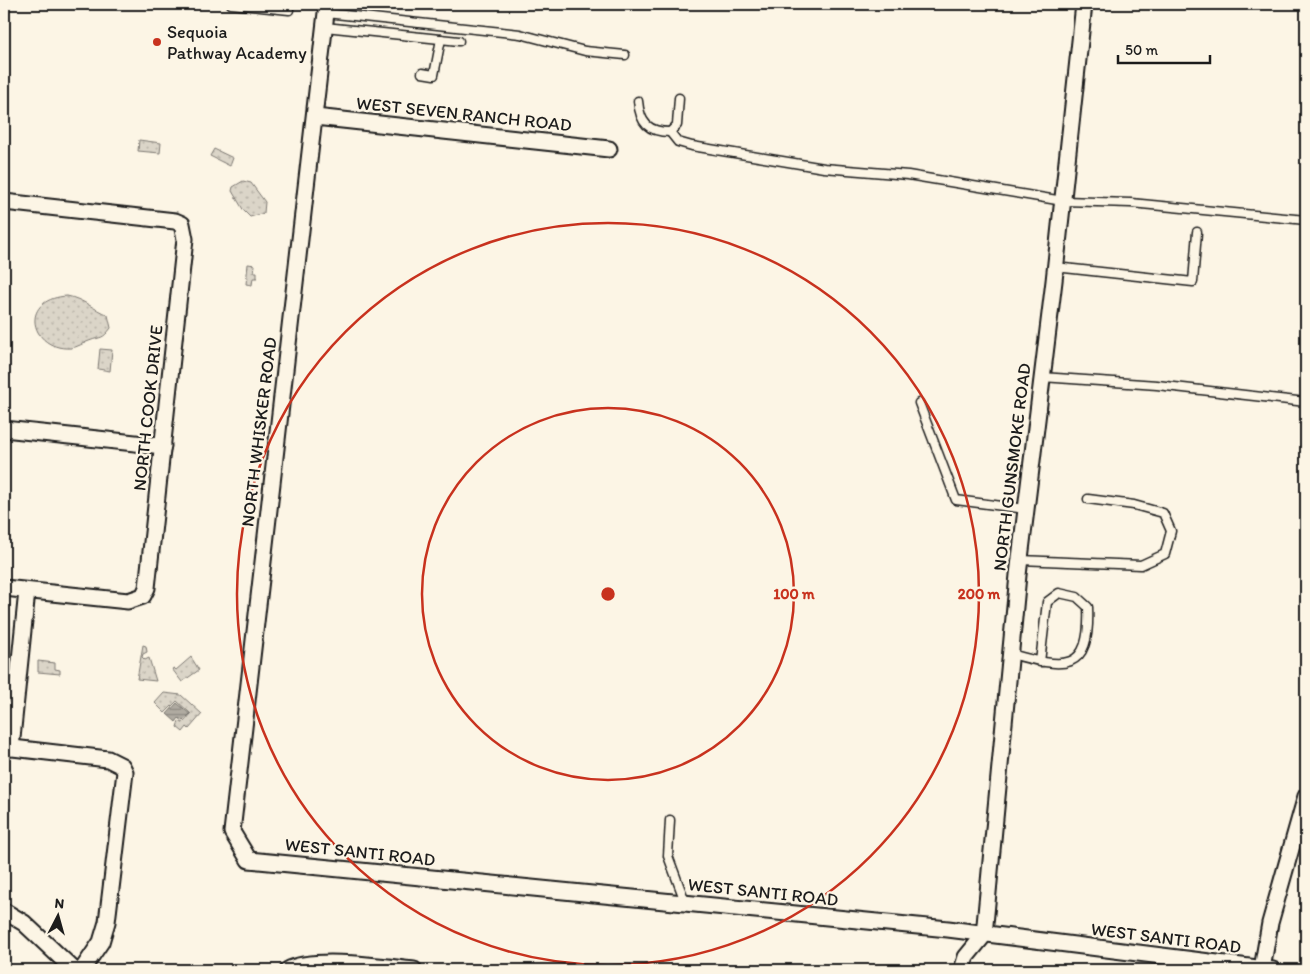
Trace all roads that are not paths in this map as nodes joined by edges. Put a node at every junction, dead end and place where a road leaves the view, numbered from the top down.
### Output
1 (231, 4) edge
2 (1084, 4) edge
3 (288, 10) dead end
4 (326, 14) edge
5 (440, 39) junction
6 (460, 41) dead end
7 (624, 55) dead end
8 (422, 73) dead end
9 (679, 98) dead end
10 (638, 102) dead end
11 (315, 117) junction
12 (670, 132) junction
13 (609, 149) dead end
14 (1063, 201) junction
15 (4, 202) edge
16 (1306, 220) edge
17 (1197, 232) dead end
18 (1056, 267) junction
19 (1042, 378) junction
20 (1306, 402) edge
21 (919, 403) dead end
22 (4, 429) edge
23 (163, 446) junction
24 (1088, 500) dead end
25 (1026, 509) junction
26 (1020, 560) junction
27 (4, 588) edge
28 (27, 591) junction
29 (1011, 654) junction
30 (1040, 662) junction
31 (7, 748) edge
32 (1306, 796) edge
33 (670, 820) dead end
34 (249, 860) joint
35 (686, 904) junction
36 (4, 911) edge
37 (984, 935) junction
38 (74, 970) edge
39 (82, 970) edge
40 (288, 970) edge
41 (414, 970) edge
42 (962, 970) edge
43 (1267, 970) edge

1 - 3 lane
2 - 14 street, NORTH GUNSMOKE ROAD
4 - 5 lane
4 - 7 lane
4 - 11 street, NORTH WHISKER ROAD
5 - 6 lane
5 - 8 lane
9 - 12 lane
10 - 12 lane
11 - 13 street, WEST SEVEN RANCH ROAD
11 - 34 street, NORTH WHISKER ROAD
12 - 14 lane
14 - 16 lane
14 - 18 street, NORTH GUNSMOKE ROAD
15 - 23 street, NORTH COOK DRIVE
17 - 18 lane
18 - 19 street, NORTH GUNSMOKE ROAD
19 - 20 lane
19 - 25 street, NORTH GUNSMOKE ROAD
21 - 25 lane
22 - 23 street
23 - 28 street, NORTH COOK DRIVE
24 - 26 lane
25 - 26 street, NORTH GUNSMOKE ROAD
26 - 29 street, NORTH GUNSMOKE ROAD
27 - 28 street
28 - 31 street
29 - 30 lane
29 - 37 street, NORTH GUNSMOKE ROAD
30 - 30 lane
31 - 39 street
32 - 43 street
33 - 35 lane
34 - 35 street, WEST SANTI ROAD
35 - 37 street, WEST SANTI ROAD
36 - 38 street
37 - 42 street
37 - 43 street, WEST SANTI ROAD
40 - 41 street

